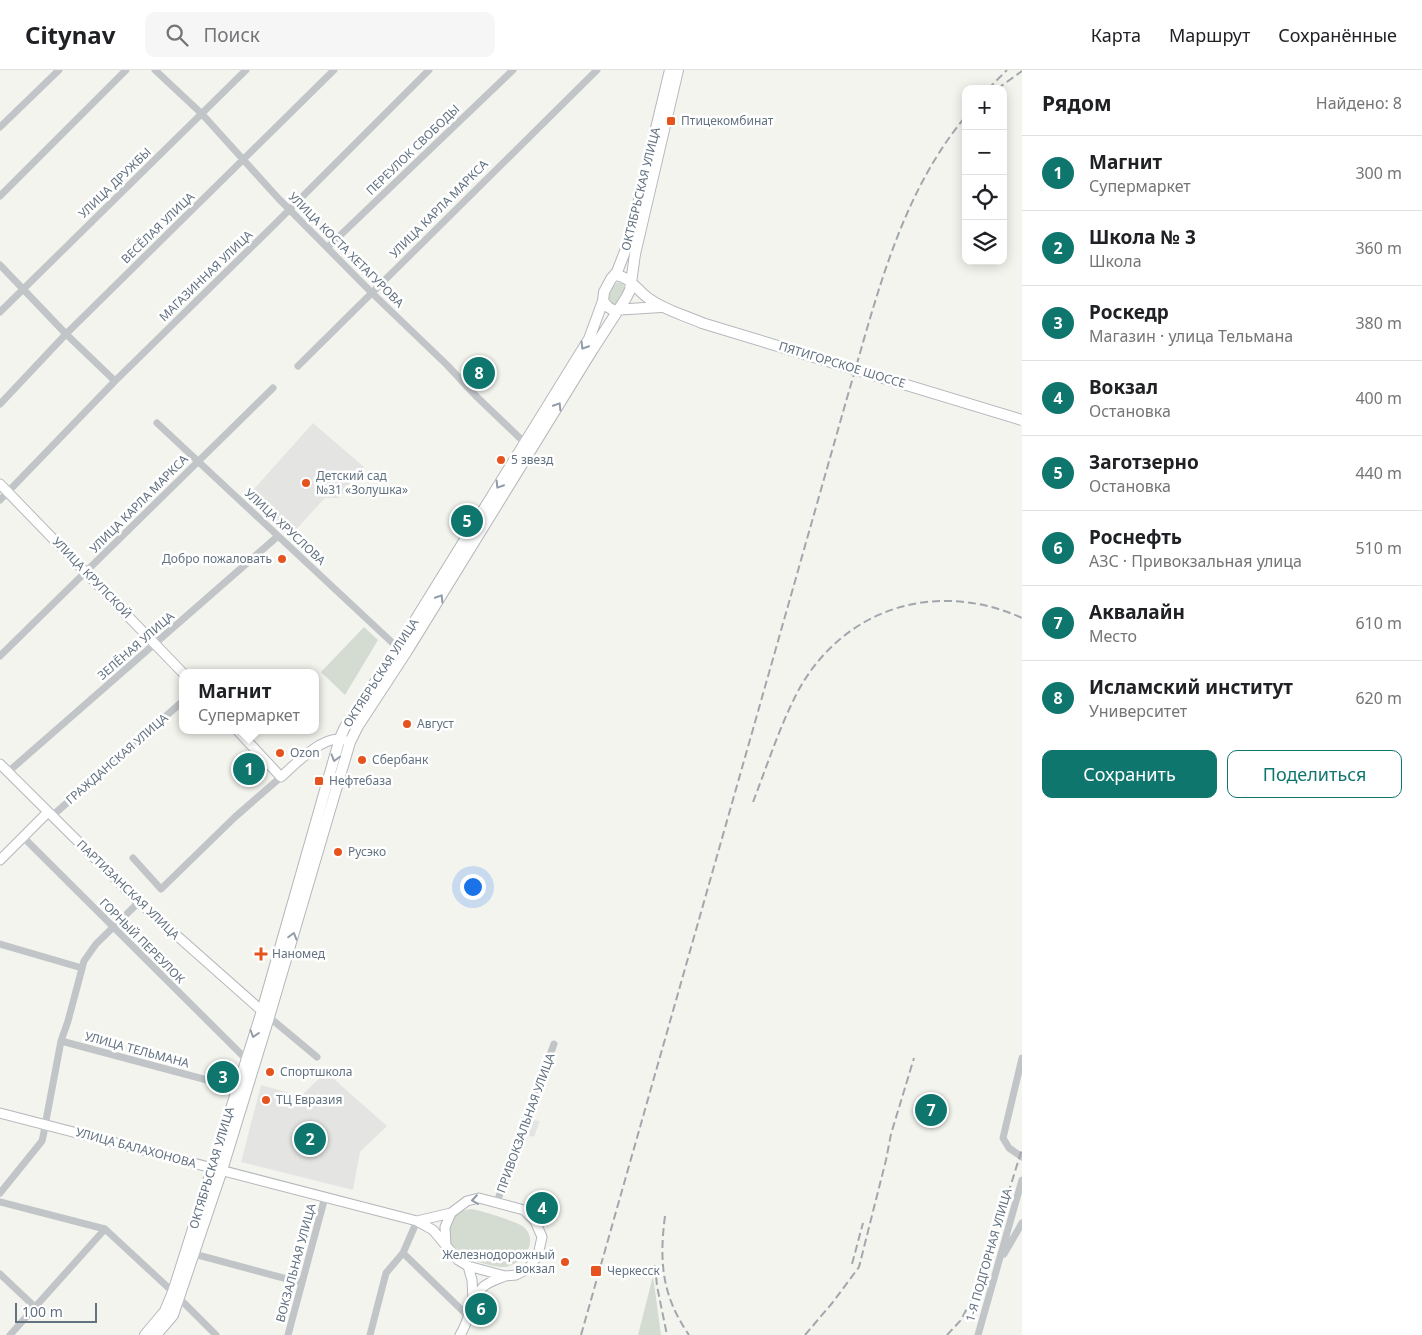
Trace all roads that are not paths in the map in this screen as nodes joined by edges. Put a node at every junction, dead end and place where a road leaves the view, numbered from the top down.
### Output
1 (59, 70) edge
2 (126, 70) edge
3 (156, 70) edge
4 (246, 70) edge
5 (334, 70) edge
6 (429, 70) edge
7 (512, 70) edge
8 (597, 70) edge
9 (678, 70) edge
10 (668, 72) edge
11 (674, 88) junction
12 (202, 114) junction
13 (0, 126) edge
14 (245, 159) junction
15 (0, 196) edge
16 (290, 210) junction
17 (328, 247) junction
18 (0, 265) edge
19 (615, 276) junction
20 (630, 282) junction
21 (23, 288) junction
22 (371, 292) junction
23 (603, 301) junction
24 (662, 307) junction
25 (619, 309) junction
26 (0, 312) edge
27 (66, 334) junction
28 (298, 366) dead end
29 (115, 381) junction
30 (273, 388) dead end
31 (0, 404) edge
32 (1022, 420) edge
33 (157, 423) dead end
34 (524, 443) junction
35 (198, 462) junction
36 (0, 484) edge
37 (8, 492) junction
38 (0, 500) edge
39 (278, 536) junction
40 (86, 572) junction
41 (156, 644) junction
42 (398, 648) junction
43 (0, 656) edge
44 (179, 669) edge
45 (179, 704) edge
46 (241, 734) edge
47 (340, 738) junction
48 (350, 742) junction
49 (0, 764) edge
50 (8, 772) junction
51 (281, 777) junction
52 (50, 814) junction
53 (23, 837) junction
54 (133, 858) dead end
55 (0, 860) edge
56 (139, 902) junction
57 (112, 928) junction
58 (0, 944) edge
59 (82, 968) junction
60 (265, 1014) junction
61 (61, 1041) junction
62 (554, 1044) dead end
63 (317, 1057) dead end
64 (1022, 1058) edge
65 (246, 1059) junction
66 (237, 1088) junction
67 (0, 1113) edge
68 (45, 1129) junction
69 (1022, 1158) edge
70 (217, 1169) junction
71 (1022, 1180) edge
72 (0, 1193) edge
73 (325, 1197) junction
74 (0, 1202) edge
75 (498, 1202) junction
76 (451, 1213) junction
77 (417, 1220) junction
78 (1022, 1223) edge
79 (106, 1229) junction
80 (446, 1247) junction
81 (403, 1253) junction
82 (194, 1254) junction
83 (468, 1266) junction
84 (998, 1266) junction
85 (0, 1274) edge
86 (505, 1276) junction
87 (302, 1282) junction
88 (176, 1295) junction
89 (473, 1302) junction
90 (36, 1307) junction
91 (468, 1316) junction
92 (10, 1335) edge
93 (145, 1335) edge
94 (156, 1335) edge
95 (216, 1335) edge
96 (288, 1335) edge
97 (370, 1335) edge
98 (460, 1335) edge
99 (978, 1335) edge

1 - 13 street
2 - 15 street
3 - 12 street, УЛИЦА КОСТА ХЕТАГУРОВА
4 - 12 street, УЛИЦА ДРУЖБЫ
5 - 14 street, ВЕСЁЛАЯ УЛИЦА
6 - 16 street, МАГАЗИННАЯ УЛИЦА
7 - 17 street, ПЕРЕУЛОК СВОБОДЫ
8 - 22 street, УЛИЦА КАРЛА МАРКСА
9 - 11 main road, ОКТЯБРЬСКАЯ УЛИЦА
10 - 11 street
10 - 19 main road, ОКТЯБРЬСКАЯ УЛИЦА
11 - 20 main road, ОКТЯБРЬСКАЯ УЛИЦА
12 - 14 street, УЛИЦА КОСТА ХЕТАГУРОВА
12 - 21 street, УЛИЦА ДРУЖБЫ
14 - 16 street, УЛИЦА КОСТА ХЕТАГУРОВА
14 - 27 street, ВЕСЁЛАЯ УЛИЦА
16 - 17 street, УЛИЦА КОСТА ХЕТАГУРОВА
16 - 29 street, МАГАЗИННАЯ УЛИЦА
17 - 22 street, УЛИЦА КОСТА ХЕТАГУРОВА
18 - 21 street
19 - 20 main road, ПЯТИГОРСКОЕ ШОССЕ
19 - 23 main road, ОКТЯБРЬСКАЯ УЛИЦА
20 - 24 main road, ПЯТИГОРСКОЕ ШОССЕ
20 - 25 main road, ОКТЯБРЬСКАЯ УЛИЦА
21 - 26 street, УЛИЦА ДРУЖБЫ
21 - 27 street
22 - 28 street, УЛИЦА КАРЛА МАРКСА
22 - 34 street, УЛИЦА КОСТА ХЕТАГУРОВА
23 - 25 main road, ПЯТИГОРСКОЕ ШОССЕ
23 -> 34 main road, ОКТЯБРЬСКАЯ УЛИЦА
24 - 25 main road, ПЯТИГОРСКОЕ ШОССЕ
24 - 32 main road, ПЯТИГОРСКОЕ ШОССЕ, bridge
48 -> 25 main road, ОКТЯБРЬСКАЯ УЛИЦА
27 - 29 street
27 - 31 street, ВЕСЁЛАЯ УЛИЦА
29 - 37 street, МАГАЗИННАЯ УЛИЦА
30 - 35 street, УЛИЦА КАРЛА МАРКСА
33 - 35 street, УЛИЦА ХРУСЛОВА
34 -> 42 main road, ОКТЯБРЬСКАЯ УЛИЦА
35 - 39 street, УЛИЦА ХРУСЛОВА
35 - 40 street, УЛИЦА КАРЛА МАРКСА
36 - 37 street, УЛИЦА КРУПСКОЙ
37 - 38 street, МАГАЗИННАЯ УЛИЦА
37 - 40 street, УЛИЦА КРУПСКОЙ
39 - 41 street, ЗЕЛЁНАЯ УЛИЦА
39 - 42 street, УЛИЦА ХРУСЛОВА
40 - 41 street, УЛИЦА КРУПСКОЙ
40 - 43 street, УЛИЦА КАРЛА МАРКСА
41 - 44 street, УЛИЦА КРУПСКОЙ
41 - 50 street, ЗЕЛЁНАЯ УЛИЦА
42 - 47 main road, ОКТЯБРЬСКАЯ УЛИЦА
45 - 52 street, ГРАЖДАНСКАЯ УЛИЦА
46 - 51 street
47 - 48 street
47 - 51 street
47 -> 60 main road, ОКТЯБРЬСКАЯ УЛИЦА
60 -> 48 main road, ОКТЯБРЬСКАЯ УЛИЦА
49 - 50 street, ПАРТИЗАНСКАЯ УЛИЦА
50 - 52 street, ПАРТИЗАНСКАЯ УЛИЦА
51 - 54 street
52 - 53 street, ГРАЖДАНСКАЯ УЛИЦА
52 - 56 street, ПАРТИЗАНСКАЯ УЛИЦА
53 - 55 street, ГРАЖДАНСКАЯ УЛИЦА
53 - 57 street, ГОРНЫЙ ПЕРЕУЛОК
56 - 57 street
56 - 60 street, ПАРТИЗАНСКАЯ УЛИЦА
57 - 59 street
57 - 65 street, ГОРНЫЙ ПЕРЕУЛОК
58 - 59 street
59 - 61 street
60 - 63 street, ПАРТИЗАНСКАЯ УЛИЦА
60 -> 65 main road, ОКТЯБРЬСКАЯ УЛИЦА
60 - 70 main road, ОКТЯБРЬСКАЯ УЛИЦА
61 - 66 street, УЛИЦА ТЕЛЬМАНА
61 - 68 street
62 - 75 street, ПРИВОКЗАЛЬНАЯ УЛИЦА
64 - 69 street
65 - 66 main road, ОКТЯБРЬСКАЯ УЛИЦА
66 - 70 main road, ОКТЯБРЬСКАЯ УЛИЦА
67 - 68 street, УЛИЦА БАЛАХОНОВА
68 - 70 street, УЛИЦА БАЛАХОНОВА
68 - 72 street
70 - 73 street, УЛИЦА БАЛАХОНОВА
70 - 82 main road, ОКТЯБРЬСКАЯ УЛИЦА
70 - 88 main road, ОКТЯБРЬСКАЯ УЛИЦА
71 - 84 street, 1-Я ПОДГОРНАЯ УЛИЦА
73 - 77 street, УЛИЦА БАЛАХОНОВА
73 - 87 street, ВОКЗАЛЬНАЯ УЛИЦА
74 - 79 street
75 -> 76 street, УЛИЦА БАЛАХОНОВА
75 - 86 street, УЛИЦА БАЛАХОНОВА
76 - 77 street, УЛИЦА БАЛАХОНОВА
76 - 80 street
77 - 80 street, УЛИЦА БАЛАХОНОВА
77 - 81 street
78 - 84 street
79 - 88 street
79 - 90 street
80 - 83 street, УЛИЦА БАЛАХОНОВА
81 - 91 street
81 - 97 street
82 - 87 street
82 - 88 main road, ОКТЯБРЬСКАЯ УЛИЦА
83 - 86 street, УЛИЦА БАЛАХОНОВА
83 - 89 street
84 - 99 street, 1-Я ПОДГОРНАЯ УЛИЦА
85 - 90 street
86 - 89 street
87 - 96 street, ВОКЗАЛЬНАЯ УЛИЦА
88 - 93 main road, ОКТЯБРЬСКАЯ УЛИЦА
88 - 94 main road, ОКТЯБРЬСКАЯ УЛИЦА
88 - 95 street
89 - 91 street
90 - 92 street
91 - 98 street

